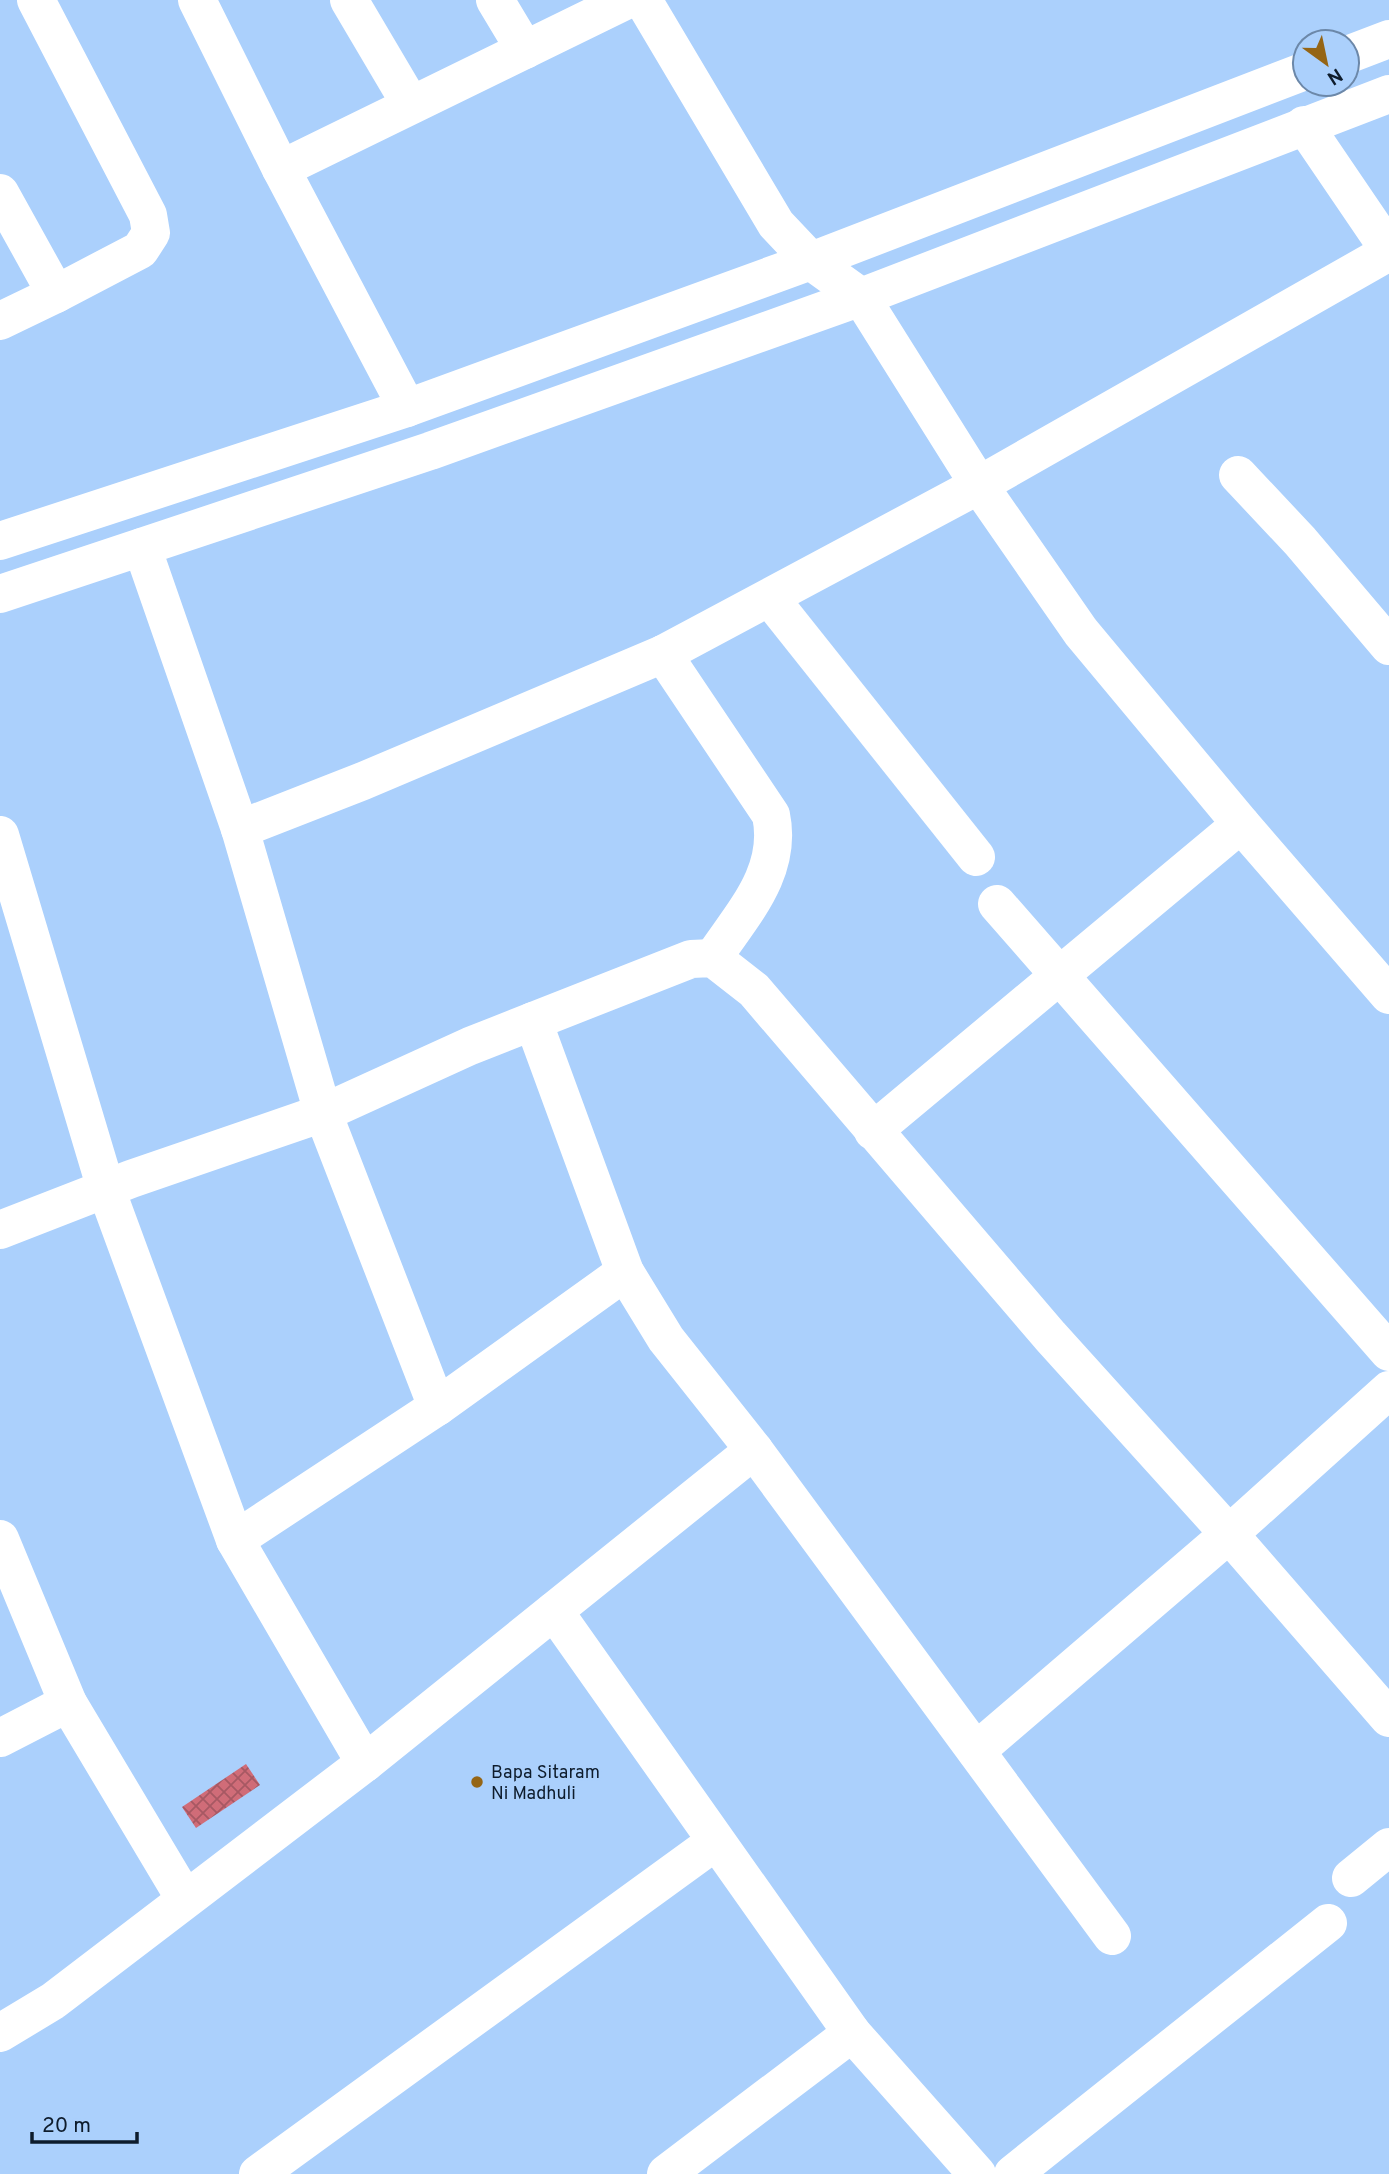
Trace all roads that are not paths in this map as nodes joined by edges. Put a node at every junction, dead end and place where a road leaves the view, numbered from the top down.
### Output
1 (36, 0) edge
2 (197, 0) edge
3 (349, 0) edge
4 (495, 0) edge
5 (627, 0) edge
6 (643, 0) edge
7 (1389, 39) edge
8 (525, 50) junction
9 (1361, 50) edge
10 (1291, 77) edge
11 (1389, 94) edge
12 (411, 105) junction
13 (1304, 125) junction
14 (281, 169) junction
15 (0, 193) edge
16 (1389, 251) edge
17 (811, 261) junction
18 (56, 294) junction
19 (861, 297) junction
20 (0, 321) edge
21 (407, 408) junction
22 (1238, 475) dead end
23 (979, 485) junction
24 (0, 541) edge
25 (142, 547) junction
26 (0, 594) edge
27 (770, 598) junction
28 (1389, 646) edge
29 (663, 654) junction
30 (1241, 824) junction
31 (240, 829) junction
32 (0, 835) edge
33 (976, 857) dead end
34 (997, 904) dead end
35 (713, 958) junction
36 (1061, 976) junction
37 (1389, 995) edge
38 (533, 1021) junction
39 (323, 1113) junction
40 (873, 1131) junction
41 (106, 1189) junction
42 (0, 1230) edge
43 (625, 1272) junction
44 (1389, 1352) edge
45 (1389, 1390) edge
46 (437, 1408) junction
47 (754, 1450) junction
48 (1230, 1534) junction
49 (0, 1539) edge
50 (235, 1540) junction
51 (554, 1611) junction
52 (68, 1703) junction
53 (1389, 1718) edge
54 (0, 1738) edge
55 (976, 1751) junction
56 (365, 1763) junction
57 (715, 1842) junction
58 (1389, 1847) edge
59 (1350, 1878) dead end
60 (185, 1899) junction
61 (1328, 1923) dead end
62 (1112, 1936) dead end
63 (0, 2032) edge
64 (852, 2033) junction
65 (258, 2174) edge
66 (666, 2174) edge
67 (977, 2174) edge
68 (1013, 2174) edge

1 - 18 street
2 - 14 street
3 - 12 street
4 - 8 street
5 - 8 street
6 - 17 street
7 - 9 street
8 - 12 street
10 - 17 street
11 - 13 street
12 - 14 street
13 - 16 street
13 - 19 street
14 - 21 street
15 - 18 street
16 - 23 street
17 - 19 street
17 - 21 street
18 - 20 street
19 - 23 street
19 - 25 street
21 - 24 street
22 - 28 street
23 - 27 street
23 - 30 street
25 - 26 street
25 - 31 street
27 - 29 street
27 - 33 street
29 - 31 street
29 - 35 street
30 - 36 street
30 - 37 street
31 - 39 street
32 - 41 street
34 - 36 street
35 - 38 street
35 - 40 street
36 - 40 street
36 - 44 street
38 - 39 street
38 - 43 street
39 - 41 street
39 - 46 street
40 - 48 street
41 - 42 street
41 - 50 street
43 - 46 street
43 - 47 street
45 - 48 street
46 - 50 street
47 - 51 street
47 - 55 street
48 - 53 street
48 - 55 street
49 - 52 street
50 - 56 street
51 - 56 street
51 - 57 street
52 - 54 street
52 - 60 street
55 - 62 street
56 - 60 street
57 - 64 street
57 - 65 street
58 - 59 street
60 - 63 street
61 - 68 street
64 - 66 street
64 - 67 street

